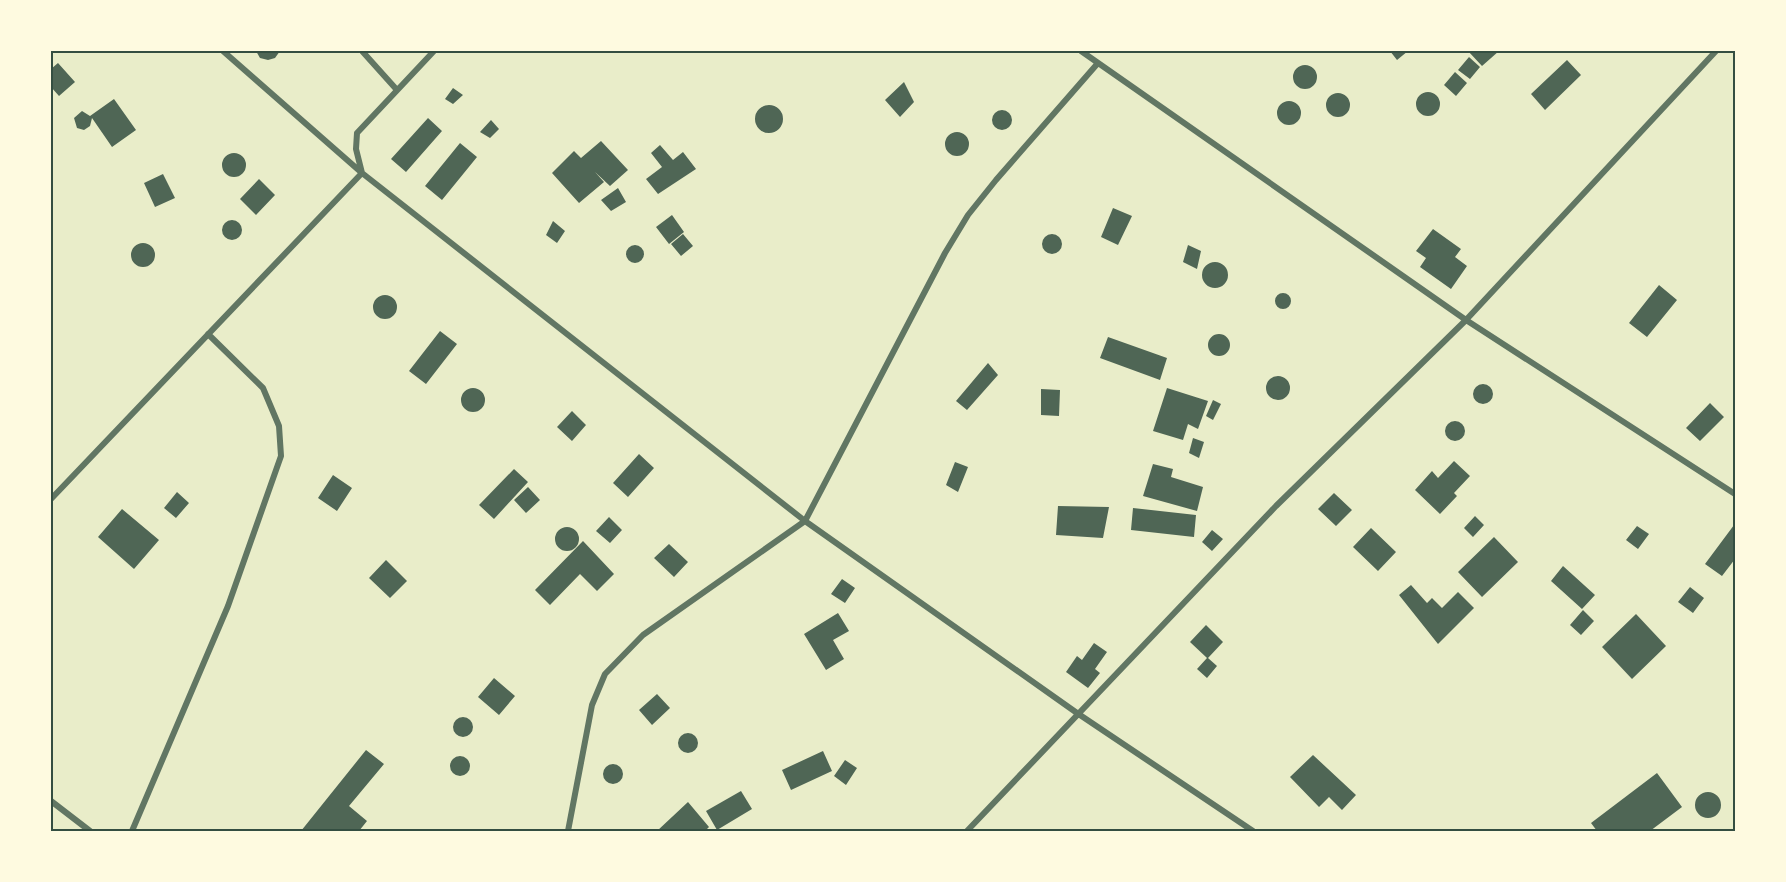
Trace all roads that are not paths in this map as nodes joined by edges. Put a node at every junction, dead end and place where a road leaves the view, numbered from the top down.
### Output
1 (223, 51) edge
2 (362, 51) edge
3 (434, 51) edge
4 (1081, 51) edge
5 (1716, 51) edge
6 (1098, 63) junction
7 (397, 90) junction
8 (362, 173) junction
9 (1466, 320) junction
10 (208, 334) junction
11 (1735, 494) edge
12 (51, 499) edge
13 (805, 521) junction
14 (1077, 713) junction
15 (51, 801) edge
16 (90, 831) edge
17 (132, 831) edge
18 (568, 831) edge
19 (967, 831) edge
20 (1253, 831) edge

1 - 8 street
2 - 7 street
3 - 7 street
4 - 6 street
5 - 9 street
6 - 9 street
6 - 13 street
7 - 8 street
8 - 10 street
8 - 13 street
9 - 11 street
9 - 14 street
10 - 12 street
10 - 17 street
13 - 14 street
13 - 18 street
14 - 19 street
14 - 20 street
15 - 16 street

